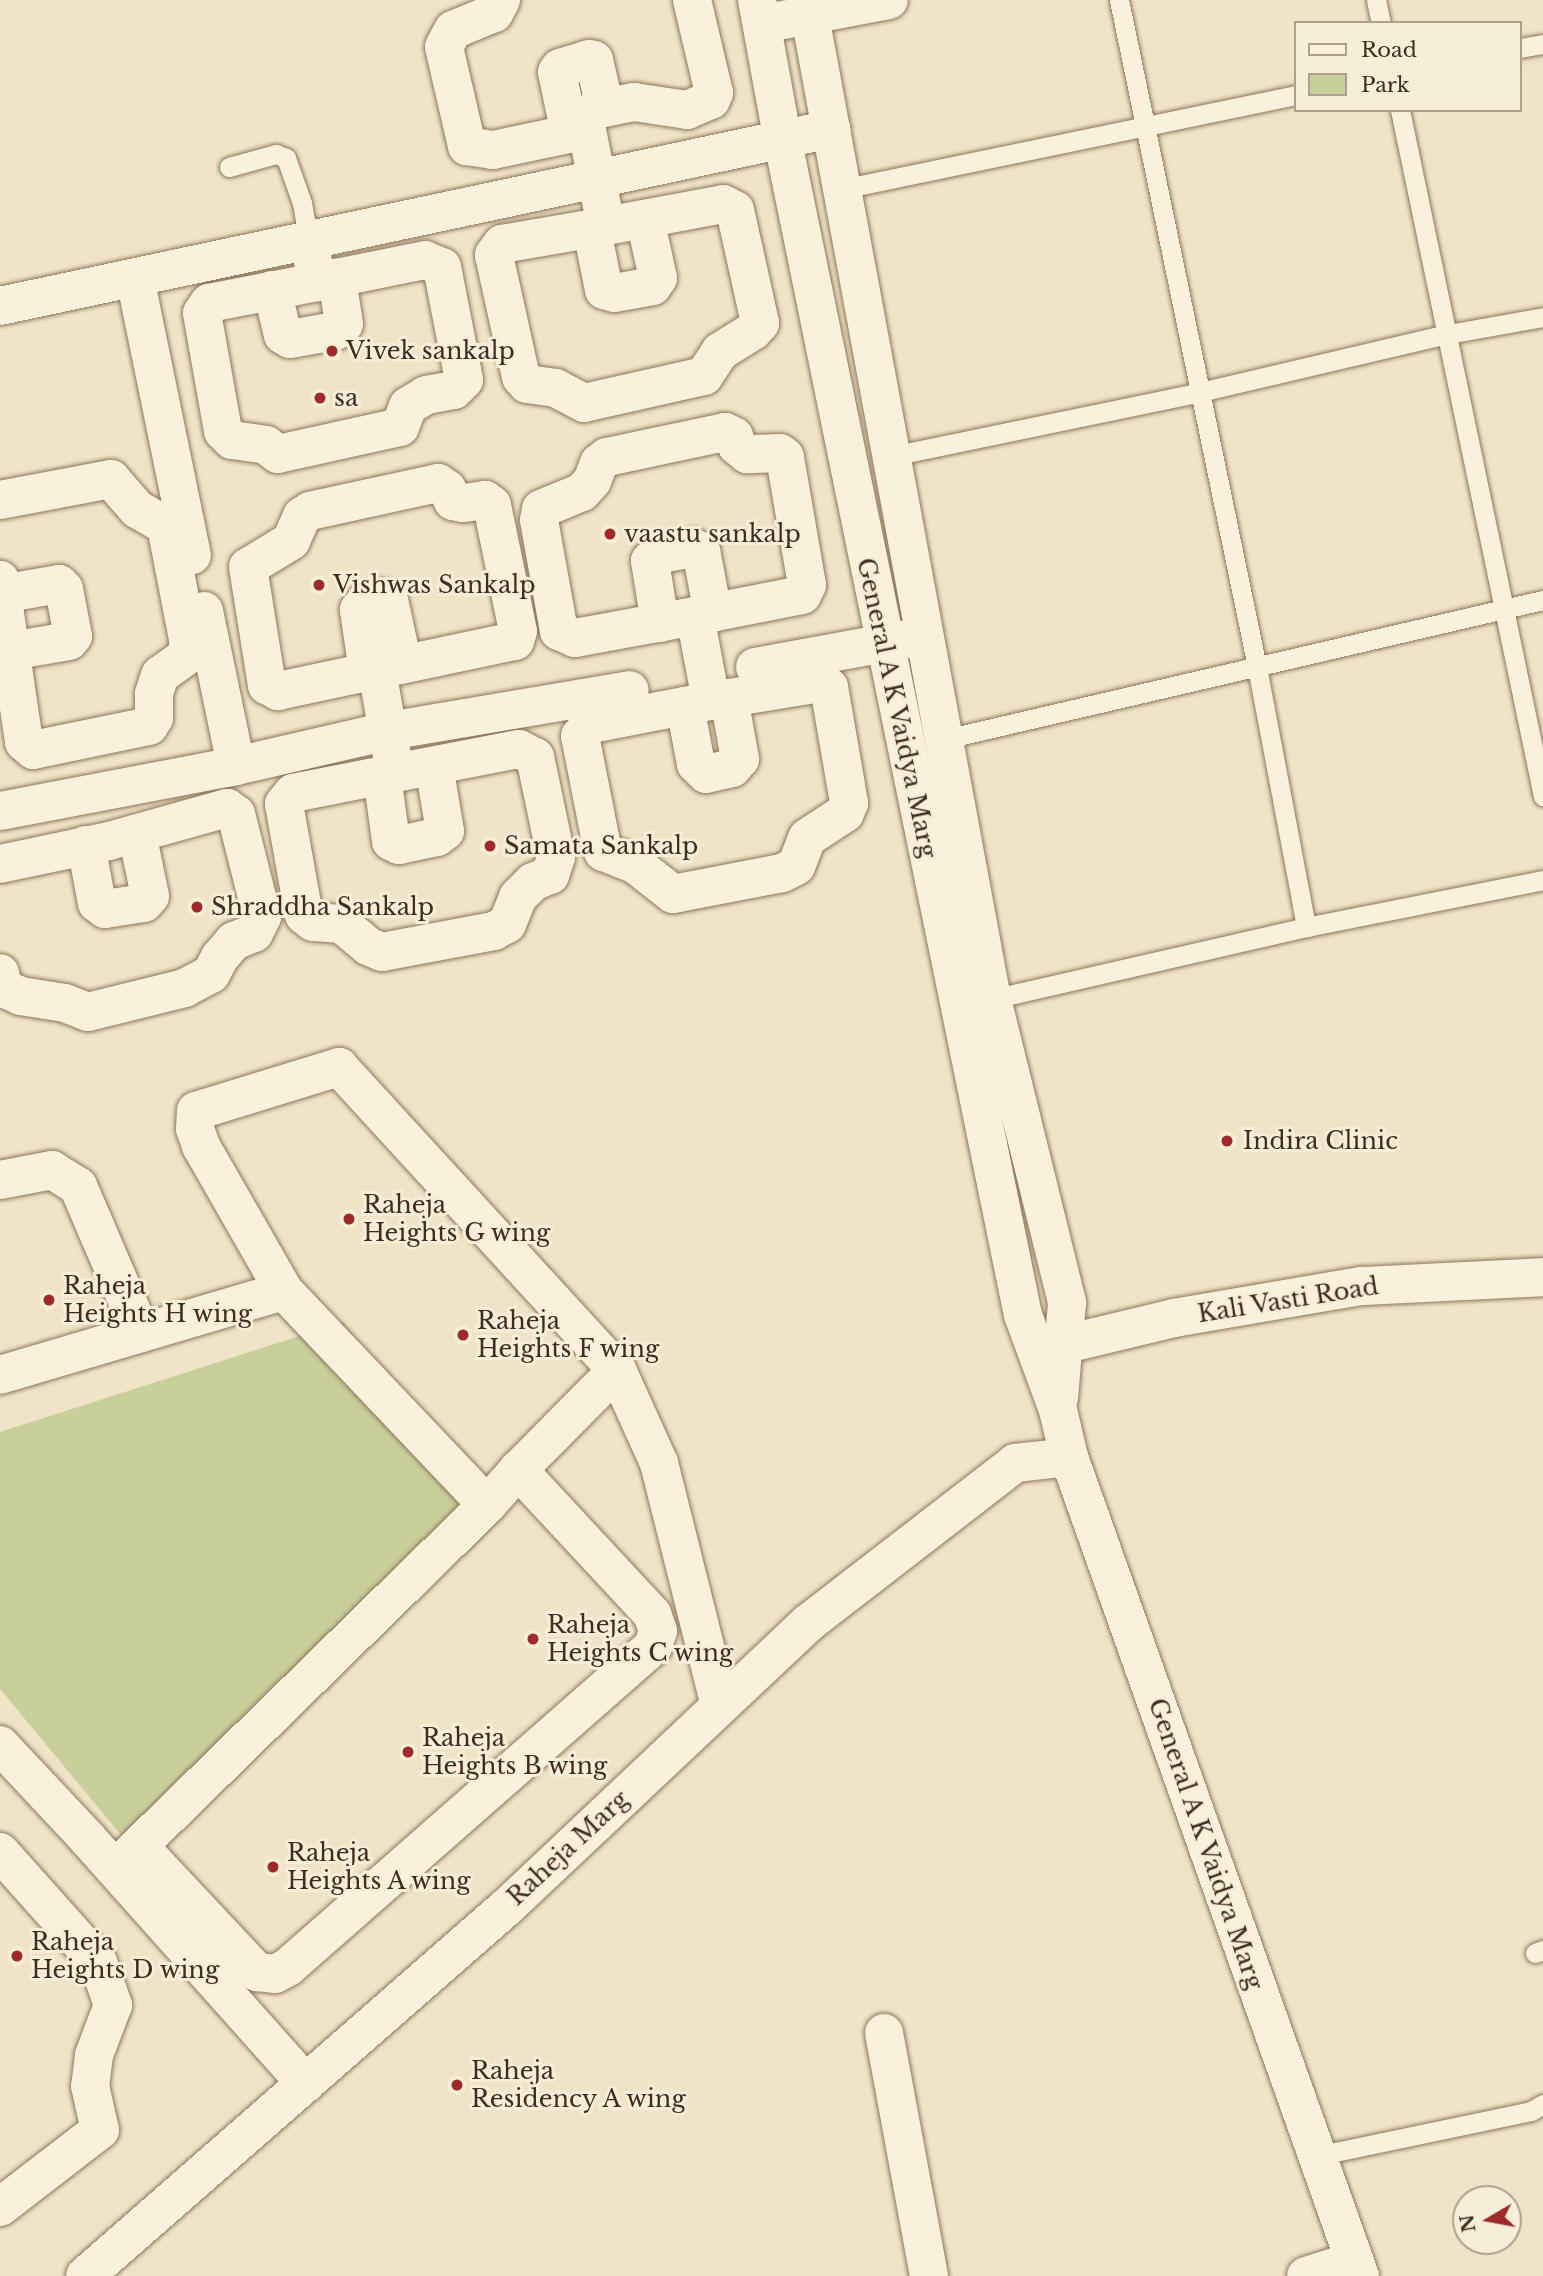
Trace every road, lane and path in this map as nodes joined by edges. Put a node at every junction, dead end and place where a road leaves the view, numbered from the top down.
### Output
1 (501, 0) edge
2 (692, 0) edge
3 (889, 0) edge
4 (1119, 0) edge
5 (1376, 0) edge
6 (809, 7) edge
7 (760, 12) edge
8 (1381, 21) edge
9 (1543, 44) edge
10 (1522, 48) edge
11 (1294, 95) edge
12 (1400, 112) edge
13 (587, 124) junction
14 (1146, 127) junction
15 (831, 129) junction
16 (783, 142) junction
17 (229, 167) dead end
18 (596, 181) junction
19 (842, 189) junction
20 (645, 219) junction
21 (599, 228) junction
22 (309, 241) junction
23 (135, 278) junction
24 (327, 280) junction
25 (272, 290) junction
26 (0, 306) edge
27 (1543, 317) edge
28 (1448, 334) junction
29 (1200, 392) junction
30 (892, 456) junction
31 (0, 500) edge
32 (1543, 600) edge
33 (1504, 609) junction
34 (4, 616) edge
35 (689, 617) junction
36 (925, 635) junction
37 (884, 646) junction
38 (1257, 667) junction
39 (383, 669) junction
40 (708, 695) junction
41 (387, 732) junction
42 (945, 739) junction
43 (236, 766) junction
44 (433, 766) junction
45 (389, 774) junction
46 (98, 792) junction
47 (1543, 796) edge
48 (0, 811) edge
49 (111, 840) junction
50 (0, 864) edge
51 (1543, 880) edge
52 (1306, 927) junction
53 (0, 973) edge
54 (992, 999) junction
55 (0, 1181) edge
56 (1543, 1277) edge
57 (284, 1291) junction
58 (141, 1333) junction
59 (1050, 1347) junction
60 (617, 1370) junction
61 (0, 1375) edge
62 (1069, 1457) junction
63 (518, 1470) junction
64 (487, 1505) junction
65 (720, 1705) junction
66 (0, 1745) edge
67 (0, 1852) edge
68 (127, 1857) junction
69 (884, 2033) dead end
70 (306, 2084) junction
71 (1543, 2104) edge
72 (1316, 2156) junction
73 (0, 2207) edge
74 (1357, 2268) edge
75 (85, 2276) edge
76 (929, 2276) edge
77 (1306, 2276) edge

1 - 13 street
2 - 13 street
3 - 6 street
4 - 14 lane
5 - 8 lane
6 - 7 street
6 - 15 street, General A K Vaidya Marg
7 - 16 street, General A K Vaidya Marg
9 - 10 lane
11 - 14 lane
12 - 28 lane
13 - 18 street
14 - 19 lane
14 - 29 lane
15 - 16 street
15 - 19 street, General A K Vaidya Marg
16 - 18 street
16 - 37 street, General A K Vaidya Marg
17 - 22 lane
18 - 21 street
18 - 22 street
19 - 30 street, General A K Vaidya Marg
20 - 21 street
20 - 21 street
20 - 21 street
22 - 23 street
22 - 24 street
23 - 26 street
23 - 43 street
24 - 25 street
24 - 25 street
24 - 25 street
27 - 28 lane
28 - 29 lane
28 - 33 lane
29 - 30 lane
29 - 38 lane
30 - 36 street, General A K Vaidya Marg
31 - 34 street
32 - 33 lane
33 - 38 lane
33 - 47 lane
35 - 35 street
35 - 40 street
36 - 37 street
36 - 42 street, General A K Vaidya Marg
37 - 40 street
37 - 59 street, General A K Vaidya Marg
38 - 42 lane
38 - 52 lane
39 - 39 street
39 - 41 street
40 - 40 street
40 - 41 street
41 - 43 street
41 - 45 street
42 - 54 street, General A K Vaidya Marg
43 - 46 street
44 - 45 street
44 - 45 street
44 - 45 street
46 - 48 street
46 - 49 street
49 - 50 street
49 - 53 street
51 - 52 lane
52 - 54 lane
54 - 59 street, General A K Vaidya Marg
55 - 58 street
56 - 59 street, Kali Vasti Road
57 - 58 street
57 - 60 street
57 - 64 street
58 - 61 street
59 - 62 street, General A K Vaidya Marg
60 - 63 street
60 - 65 street
62 - 65 street, Raheja Marg
62 - 72 street, General A K Vaidya Marg
63 - 64 street
63 - 68 street
64 - 68 street
65 - 70 street, Raheja Marg
66 - 68 street
67 - 73 street
68 - 70 street
69 - 76 street
70 - 75 street, Raheja Marg
71 - 72 lane
72 - 74 street, General A K Vaidya Marg
74 - 77 street

